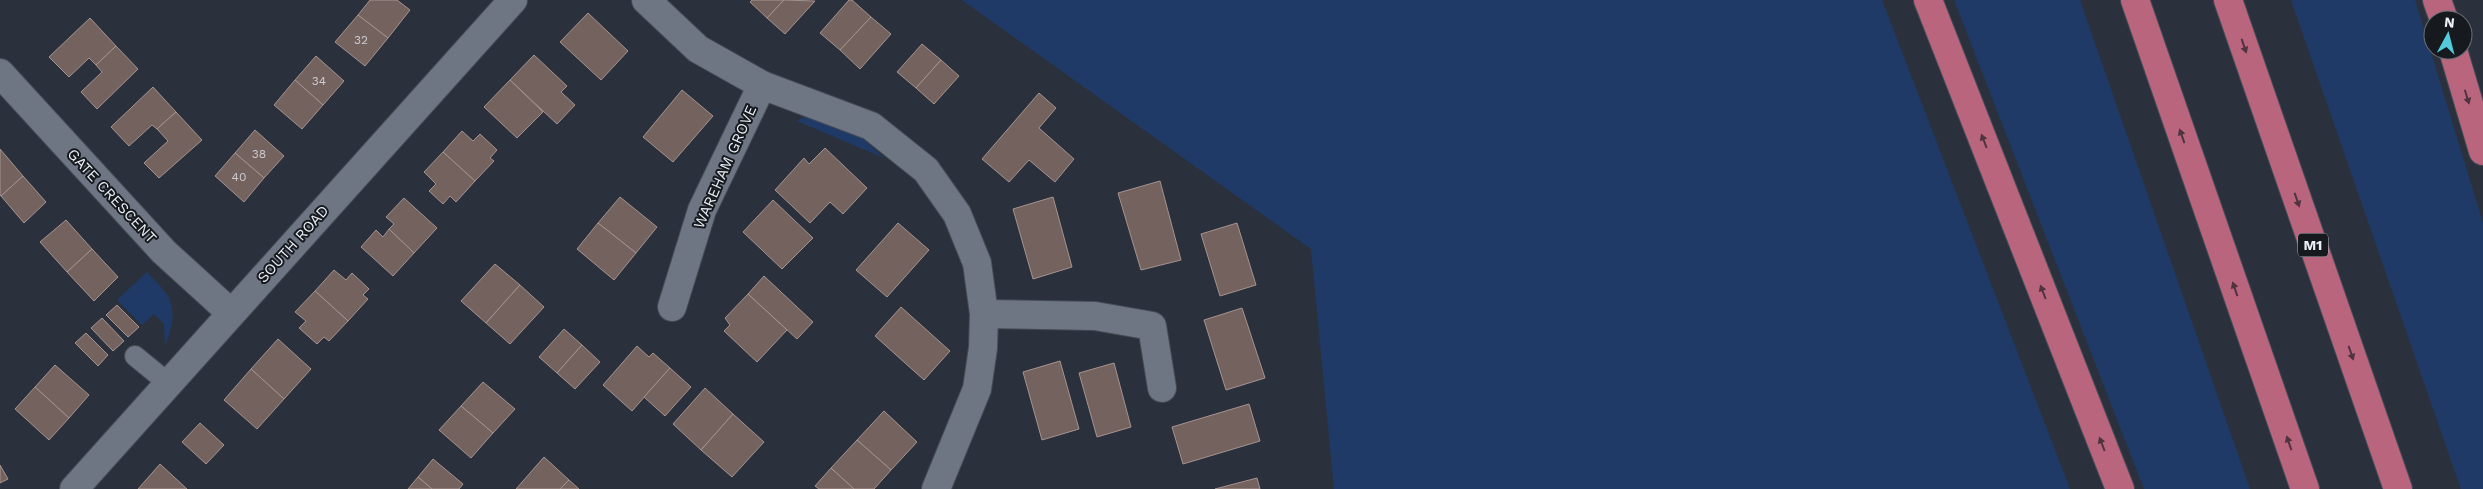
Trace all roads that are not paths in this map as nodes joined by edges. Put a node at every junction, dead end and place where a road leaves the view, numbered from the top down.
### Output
1 (513, 0) edge
2 (646, 0) edge
3 (1928, 0) edge
4 (2135, 0) edge
5 (2228, 0) edge
6 (2455, 60) edge
7 (0, 73) edge
8 (762, 85) junction
9 (2483, 151) edge
10 (672, 307) dead end
11 (231, 312) junction
12 (984, 314) junction
13 (135, 356) dead end
14 (168, 383) junction
15 (1162, 388) dead end
16 (74, 489) edge
17 (936, 489) edge
18 (2120, 489) edge
19 (2305, 489) edge
20 (2398, 489) edge

1 - 11 street, SOUTH ROAD
2 - 8 street
18 -> 3 highway
19 -> 4 highway
5 -> 20 highway, M1
6 -> 9 highway
7 - 11 street, GATE CRESCENT
8 - 10 street, WAREHAM GROVE
8 - 12 street
11 - 14 street, SOUTH ROAD
12 - 15 street
12 - 17 street
13 - 14 lane
14 - 16 street, SOUTH ROAD

